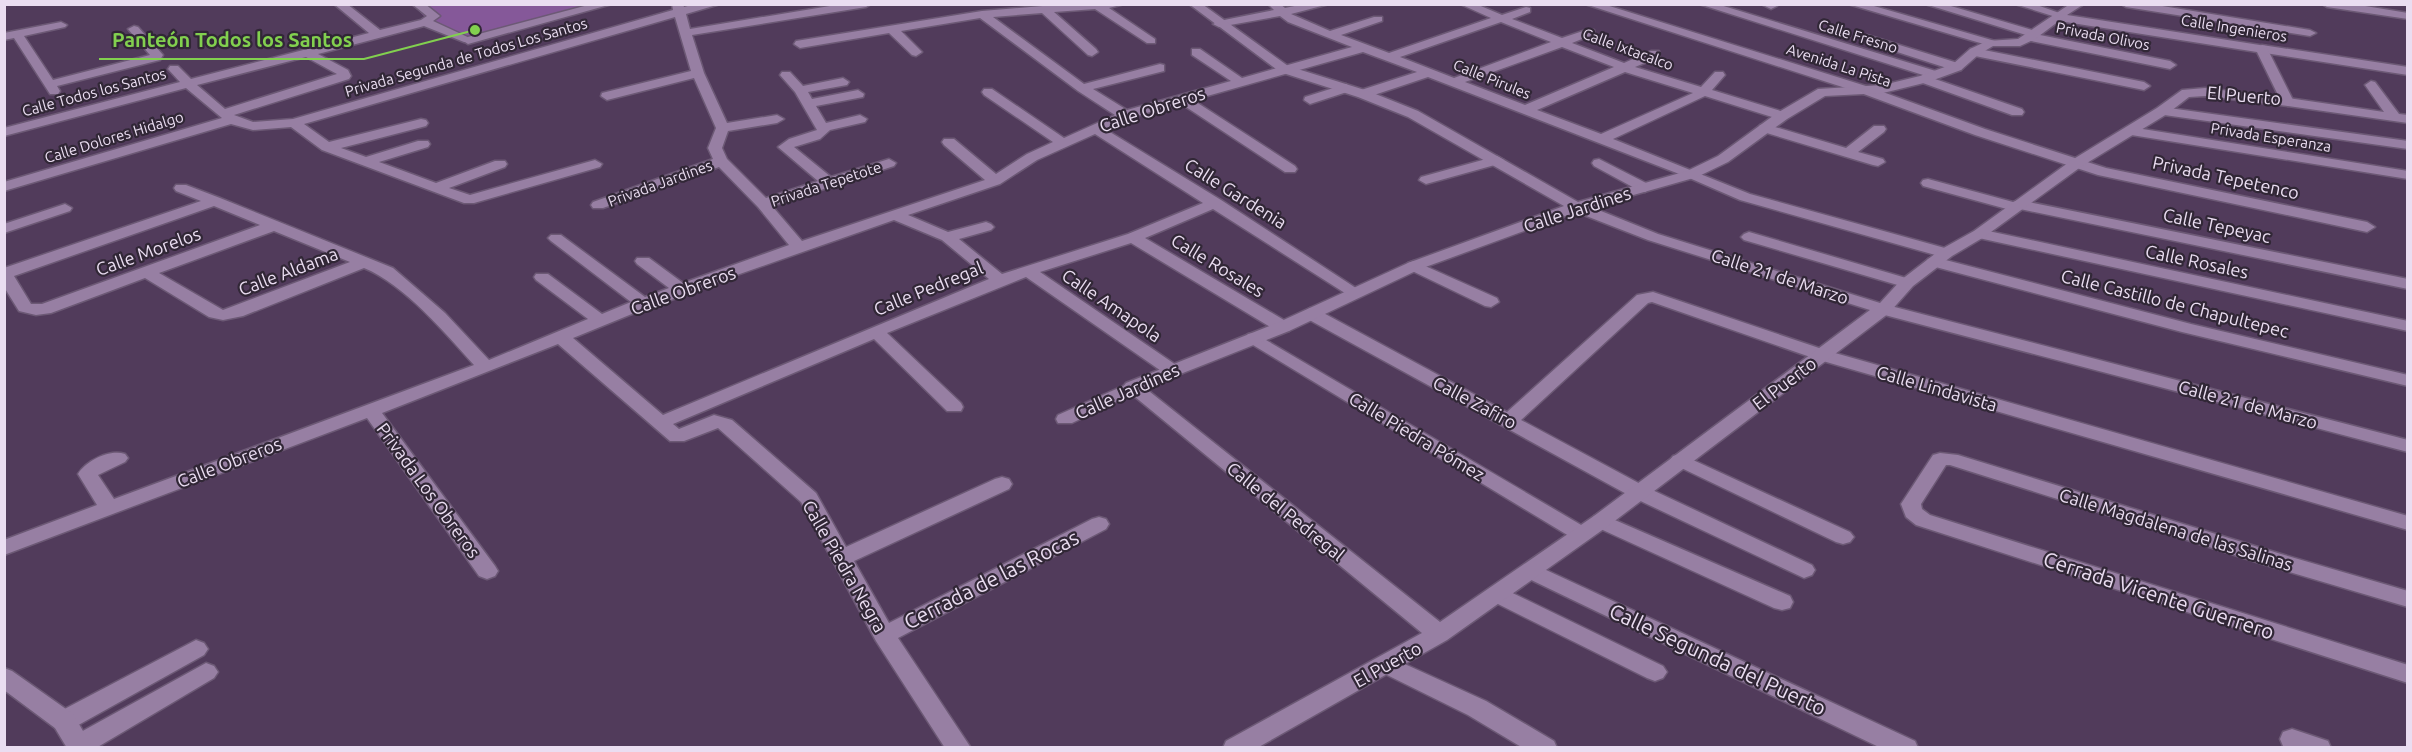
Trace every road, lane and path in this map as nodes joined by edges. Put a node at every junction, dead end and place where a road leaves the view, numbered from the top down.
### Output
1 (339, 4) edge
2 (417, 4) edge
3 (607, 4) edge
4 (715, 4) edge
5 (866, 4) edge
6 (1119, 4) edge
7 (1194, 4) edge
8 (1324, 4) edge
9 (1465, 4) edge
10 (1590, 4) edge
11 (1704, 4) edge
12 (1853, 4) edge
13 (1930, 4) edge
14 (2020, 4) edge
15 (2079, 4) edge
16 (2127, 4) edge
17 (2327, 4) edge
18 (1096, 6) edge
19 (1020, 8) edge
20 (679, 9) edge
21 (1277, 9) edge
22 (1045, 10) junction
23 (1526, 10) dead end
24 (982, 14) junction
25 (2058, 16) junction
26 (2408, 16) edge
27 (1378, 19) dead end
28 (1500, 20) junction
29 (425, 22) junction
30 (1220, 24) junction
31 (61, 25) dead end
32 (134, 29) dead end
33 (892, 29) junction
34 (1590, 32) dead end
35 (685, 33) junction
36 (2310, 33) dead end
37 (377, 34) junction
38 (1331, 34) junction
39 (796, 35) junction
40 (11, 36) edge
41 (2033, 36) junction
42 (1867, 39) dead end
43 (1151, 41) dead end
44 (1561, 43) junction
45 (1991, 43) junction
46 (1366, 47) junction
47 (2262, 49) junction
48 (916, 52) dead end
49 (1092, 52) dead end
50 (1196, 52) dead end
51 (1974, 52) junction
52 (308, 53) junction
53 (1654, 54) dead end
54 (1390, 57) junction
55 (2170, 65) dead end
56 (1160, 68) dead end
57 (1626, 68) junction
58 (1957, 68) junction
59 (174, 69) dead end
60 (1284, 69) junction
61 (2408, 71) edge
62 (1431, 72) junction
63 (698, 73) junction
64 (786, 75) dead end
65 (1719, 75) dead end
66 (1930, 77) junction
67 (843, 82) dead end
68 (1240, 82) junction
69 (1455, 82) junction
70 (188, 85) junction
71 (2371, 85) dead end
72 (2144, 86) dead end
73 (1082, 88) junction
74 (1346, 88) junction
75 (800, 90) junction
76 (1865, 90) junction
77 (988, 92) dead end
78 (1702, 93) junction
79 (858, 94) dead end
80 (1363, 94) junction
81 (607, 96) dead end
82 (1181, 98) junction
83 (1310, 100) dead end
84 (2289, 102) junction
85 (808, 104) junction
86 (1525, 110) junction
87 (2162, 111) junction
88 (2017, 112) dead end
89 (1125, 115) junction
90 (229, 116) junction
91 (1782, 116) junction
92 (2401, 118) edge
93 (777, 119) dead end
94 (860, 119) dead end
95 (294, 123) junction
96 (421, 123) dead end
97 (723, 128) junction
98 (824, 128) junction
99 (1095, 128) junction
100 (1765, 128) junction
101 (1879, 129) dead end
102 (2130, 131) junction
103 (4, 132) edge
104 (1602, 139) junction
105 (949, 142) dead end
106 (1063, 143) junction
107 (423, 144) dead end
108 (2408, 145) edge
109 (327, 147) junction
110 (1848, 153) junction
111 (1497, 160) junction
112 (367, 161) junction
113 (721, 161) junction
114 (1878, 162) dead end
115 (1599, 163) dead end
116 (2077, 163) junction
117 (500, 164) dead end
118 (595, 164) dead end
119 (889, 164) dead end
120 (1290, 169) dead end
121 (1692, 174) junction
122 (2408, 175) edge
123 (1426, 180) dead end
124 (995, 181) junction
125 (828, 182) junction
126 (1928, 183) dead end
127 (4, 187) edge
128 (437, 187) junction
129 (182, 188) dead end
130 (1645, 188) junction
131 (214, 201) junction
132 (1216, 203) junction
133 (763, 204) junction
134 (598, 205) dead end
135 (2016, 206) junction
136 (1576, 207) junction
137 (65, 208) dead end
138 (895, 215) junction
139 (273, 226) junction
140 (986, 227) dead end
141 (2367, 227) dead end
142 (4, 229) edge
143 (1979, 234) junction
144 (947, 237) junction
145 (1133, 237) junction
146 (1749, 237) dead end
147 (556, 238) dead end
148 (799, 247) junction
149 (1940, 258) junction
150 (367, 261) junction
151 (643, 261) dead end
152 (1414, 266) junction
153 (1029, 272) junction
154 (5, 273) edge
155 (148, 273) junction
156 (542, 277) dead end
157 (1000, 280) junction
158 (1907, 284) junction
159 (2408, 284) edge
160 (683, 291) junction
161 (1354, 292) junction
162 (1491, 302) dead end
163 (643, 303) junction
164 (1883, 309) junction
165 (1310, 313) junction
166 (601, 321) junction
167 (2408, 326) edge
168 (1283, 327) junction
169 (875, 331) junction
170 (560, 336) junction
171 (1254, 338) junction
172 (1822, 355) junction
173 (486, 367) junction
174 (1173, 370) junction
175 (2408, 381) edge
176 (1132, 387) junction
177 (954, 407) dead end
178 (370, 409) junction
179 (1065, 419) dead end
180 (1509, 421) junction
181 (659, 423) junction
182 (2408, 446) edge
183 (118, 458) dead end
184 (1945, 459) joint
185 (1680, 460) junction
186 (1002, 484) dead end
187 (1639, 492) junction
188 (109, 508) junction
189 (1601, 521) junction
190 (2408, 523) edge
191 (1099, 524) dead end
192 (1581, 534) junction
193 (1844, 537) dead end
194 (4, 548) edge
195 (841, 558) junction
196 (1804, 570) dead end
197 (488, 571) dead end
198 (1531, 571) junction
199 (1498, 594) junction
200 (2408, 599) edge
201 (1782, 602) dead end
202 (884, 634) junction
203 (1439, 634) junction
204 (196, 649) dead end
205 (1387, 664) junction
206 (206, 672) dead end
207 (1655, 672) dead end
208 (2408, 674) edge
209 (4, 677) edge
210 (64, 721) junction
211 (2292, 740) dead end
212 (80, 746) edge
213 (959, 747) edge
214 (1235, 747) edge
215 (1545, 747) edge
216 (1906, 747) edge
217 (2319, 747) edge

1 - 37 street
2 - 29 street
3 - 29 street
4 - 20 street
5 - 39 street
6 - 18 street
7 - 30 street, Calle 21 de Marzo
8 - 21 street
9 - 28 street, Calle Ixtacalco
10 - 76 street, Avenida La Pista
11 - 66 street, Calle Fresno
12 - 45 street
13 - 41 street, Privada Olivos
14 - 25 street, Calle Ingenieros
15 - 25 street, Calle Jardines
16 - 36 street
17 - 26 street
18 - 22 street
18 - 43 street
19 - 22 street
19 - 24 street
20 - 35 street
20 - 95 street, Privada Segunda de Todos Los Santos
21 - 30 street
21 - 38 street, Calle Pirules
22 - 49 street
23 - 28 street
24 - 33 street
24 - 73 street
25 - 41 street, Calle Jardines
25 - 47 street, Calle Ingenieros
27 - 38 street
28 - 44 street, Calle Ixtacalco
28 - 54 street
29 - 37 street, Calle Todos los Santos
30 - 60 street, Calle 21 de Marzo
31 - 40 street
32 - 40 street
33 - 39 street
33 - 48 street
34 - 44 street
35 - 39 street
35 - 63 street
37 - 52 street, Calle Todos los Santos
38 - 46 street, Calle Pirules
41 - 45 street, Calle Jardines
41 - 55 street, Privada Olivos
42 - 58 street
44 - 57 street, Calle Ixtacalco
44 - 69 street
45 - 51 street, Calle Jardines
46 - 54 street, Calle Pirules
46 - 60 street, Calle Obreros
47 - 61 street, Calle Ingenieros
47 - 84 street, El Puerto
50 - 68 street
51 - 58 street, Calle Jardines
51 - 72 street
52 - 70 street, Calle Todos los Santos
52 - 90 street, Calle Dolores Hidalgo
53 - 57 street
54 - 62 street, Calle Pirules
56 - 73 street
57 - 78 street, Calle Ixtacalco
57 - 86 street
58 - 66 street, Calle Jardines
59 - 70 street
60 - 68 street, Calle Obreros
60 - 74 street, Calle 21 de Marzo
62 - 69 street, Calle Pirules
62 - 80 street
63 - 81 street
63 - 97 street
64 - 75 street
65 - 78 street
66 - 76 street, Calle Jardines
66 - 88 street, Calle Fresno
67 - 75 street
68 - 82 street, Calle Obreros
69 - 86 street, Calle Pirules
70 - 90 street
70 - 103 street, Calle Todos los Santos
71 - 92 street
73 - 89 street
74 - 80 street, Calle 21 de Marzo
74 - 83 street
75 - 85 street
76 - 91 street, Calle Jardines
76 - 116 street, Avenida La Pista
77 - 106 street
78 - 91 street, Calle Ixtacalco
78 - 104 street
79 - 85 street
80 - 111 street, Calle 21 de Marzo
82 - 89 street, Calle Obreros
82 - 120 street
84 - 87 street, El Puerto
84 - 92 street
85 - 98 street
86 - 104 street, Calle Pirules
87 - 102 street, El Puerto
87 - 108 street
89 - 99 street, Calle Obreros
90 - 95 street, Privada Segunda de Todos Los Santos
90 - 127 street, Calle Dolores Hidalgo
91 - 100 street, Calle Jardines
93 - 97 street
94 - 98 street
95 - 109 street
96 - 109 street
97 - 113 street
98 - 125 street
99 - 106 street, Calle Obreros
99 - 132 street, Calle Gardenia
100 - 110 street
100 - 121 street, Calle Jardines
101 - 110 street
102 - 116 street, El Puerto
102 - 122 street, Privada Esperanza
104 - 121 street, Calle Pirules
105 - 124 street
106 - 124 street, Calle Obreros
107 - 112 street
109 - 112 street
110 - 114 street
111 - 123 street
111 - 136 street, Calle 21 de Marzo
112 - 128 street
113 - 133 street
113 - 134 street, Privada Jardines
115 - 130 street
116 - 135 street, El Puerto
116 - 141 street, Privada Tepetenco
117 - 128 street
118 - 128 street
119 - 125 street, Privada Tepetote
121 - 130 street, Calle Jardines
121 - 149 street, Calle Castillo de Chapultepec
124 - 138 street, Calle Obreros
125 - 133 street, Privada Tepetote
126 - 135 street, Calle Tepeyac
129 - 131 street
130 - 136 street, Calle Jardines
131 - 139 street
131 - 154 street
132 - 145 street, Calle Pedregal
132 - 161 street, Calle Gardenia
133 - 148 street
135 - 143 street, El Puerto
135 - 159 street, Calle Tepeyac
136 - 152 street, Calle Jardines
136 - 164 street, Calle 21 de Marzo
137 - 142 street
138 - 144 street
138 - 148 street, Calle Obreros
139 - 150 street
139 - 155 street, Calle Morelos
140 - 144 street
143 - 149 street, El Puerto
143 - 167 street, Calle Rosales
144 - 157 street
145 - 153 street, Calle Pedregal
145 - 168 street, Calle Rosales
146 - 158 street
147 - 163 street
148 - 160 street, Calle Obreros
149 - 158 street, El Puerto
149 - 175 street, Calle Castillo de Chapultepec
150 - 155 street, Calle Aldama
150 - 173 street
151 - 160 street
152 - 161 street, Calle Jardines
152 - 162 street
153 - 157 street, Calle Pedregal
153 - 174 street, Calle Amapola
154 - 155 street, Calle Morelos
156 - 166 street
157 - 169 street, Calle Pedregal
158 - 164 street, El Puerto
160 - 163 street, Calle Obreros
161 - 165 street, Calle Jardines
163 - 166 street, Calle Obreros
164 - 172 street, El Puerto
164 - 182 street, Calle 21 de Marzo
165 - 168 street, Calle Jardines
165 - 180 street, Calle Zafiro
166 - 170 street, Calle Obreros
168 - 171 street, Calle Jardines
169 - 177 street
169 - 181 street, Calle Pedregal
170 - 173 street, Calle Obreros
170 - 181 street, Calle Piedra Negra
171 - 174 street, Calle Jardines
171 - 192 street, Calle Piedra Pómez
172 - 180 street, Calle Lindavista
172 - 185 street, El Puerto
172 - 190 street, Calle Lindavista
173 - 178 street, Calle Obreros
174 - 176 street, Calle Jardines
176 - 179 street, Calle Jardines
176 - 203 street, Calle del Pedregal
178 - 188 street, Calle Obreros
178 - 197 street, Privada Los Obreros
180 - 187 street, Calle Zafiro
181 - 195 street, Calle Piedra Negra
183 - 188 street
184 - 200 street, Calle Magdalena de las Salinas
184 - 208 street, Cerrada Vicente Guerrero
185 - 187 street, El Puerto
185 - 193 street
186 - 195 street
187 - 189 street, El Puerto
187 - 196 street, Calle Zafiro
188 - 194 street, Calle Obreros
189 - 192 street, El Puerto
189 - 201 street
191 - 202 street, Cerrada de las Rocas
192 - 198 street, El Puerto
195 - 202 street, Calle Piedra Negra
198 - 199 street, El Puerto
198 - 216 street, Calle Segunda del Puerto
199 - 203 street, El Puerto
199 - 207 street
202 - 213 street, Calle Piedra Negra
203 - 205 street, El Puerto
204 - 210 street
205 - 214 street, El Puerto
205 - 215 street
206 - 212 street
209 - 210 street
210 - 212 street
211 - 217 street

